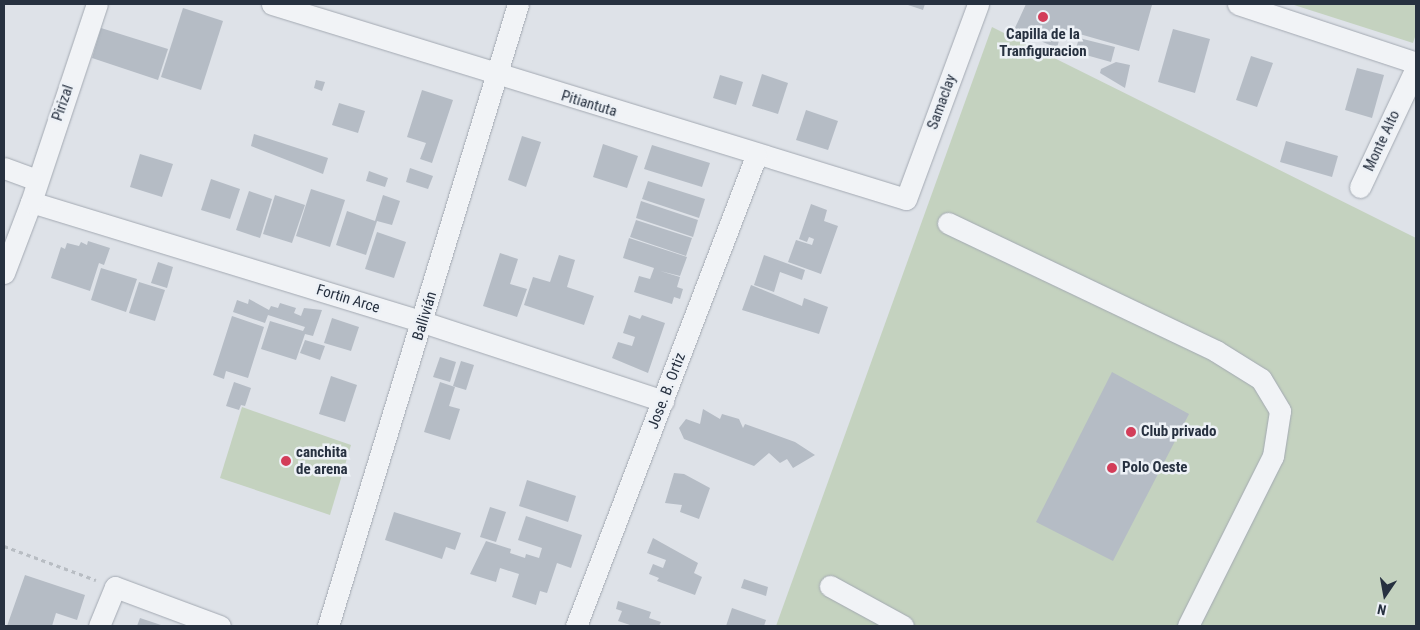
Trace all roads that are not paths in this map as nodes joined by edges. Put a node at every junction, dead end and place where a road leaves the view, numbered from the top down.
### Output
1 (97, 4) edge
2 (272, 4) edge
3 (518, 4) edge
4 (978, 4) edge
5 (1238, 4) edge
6 (1416, 63) edge
7 (1416, 68) edge
8 (495, 74) junction
9 (756, 156) junction
10 (4, 168) edge
11 (37, 180) junction
12 (1360, 187) dead end
13 (906, 199) joint
14 (32, 202) junction
15 (948, 223) dead end
16 (4, 274) edge
17 (423, 322) junction
18 (663, 401) junction
19 (830, 586) dead end
20 (100, 626) edge
21 (220, 626) edge
22 (328, 626) edge
23 (576, 626) edge
24 (903, 626) edge
25 (1188, 626) edge

1 - 11 street, Pirizal
2 - 8 street, Pitiantuta
3 - 8 street, Ballivián
4 - 13 street, Samaclay
5 - 6 street
7 - 12 street, Monte Alto
8 - 9 street, Pitiantuta
8 - 17 street, Ballivián
9 - 13 street, Pitiantuta
9 - 18 street, Jose. B. Ortiz
10 - 11 street
11 - 14 street, Pirizal
14 - 16 street, Pirizal
14 - 17 street, Fortin Arce
15 - 25 street
17 - 18 street, Fortin Arce
17 - 22 street, Ballivián
18 - 23 street, Jose. B. Ortiz
19 - 24 street
20 - 21 street

